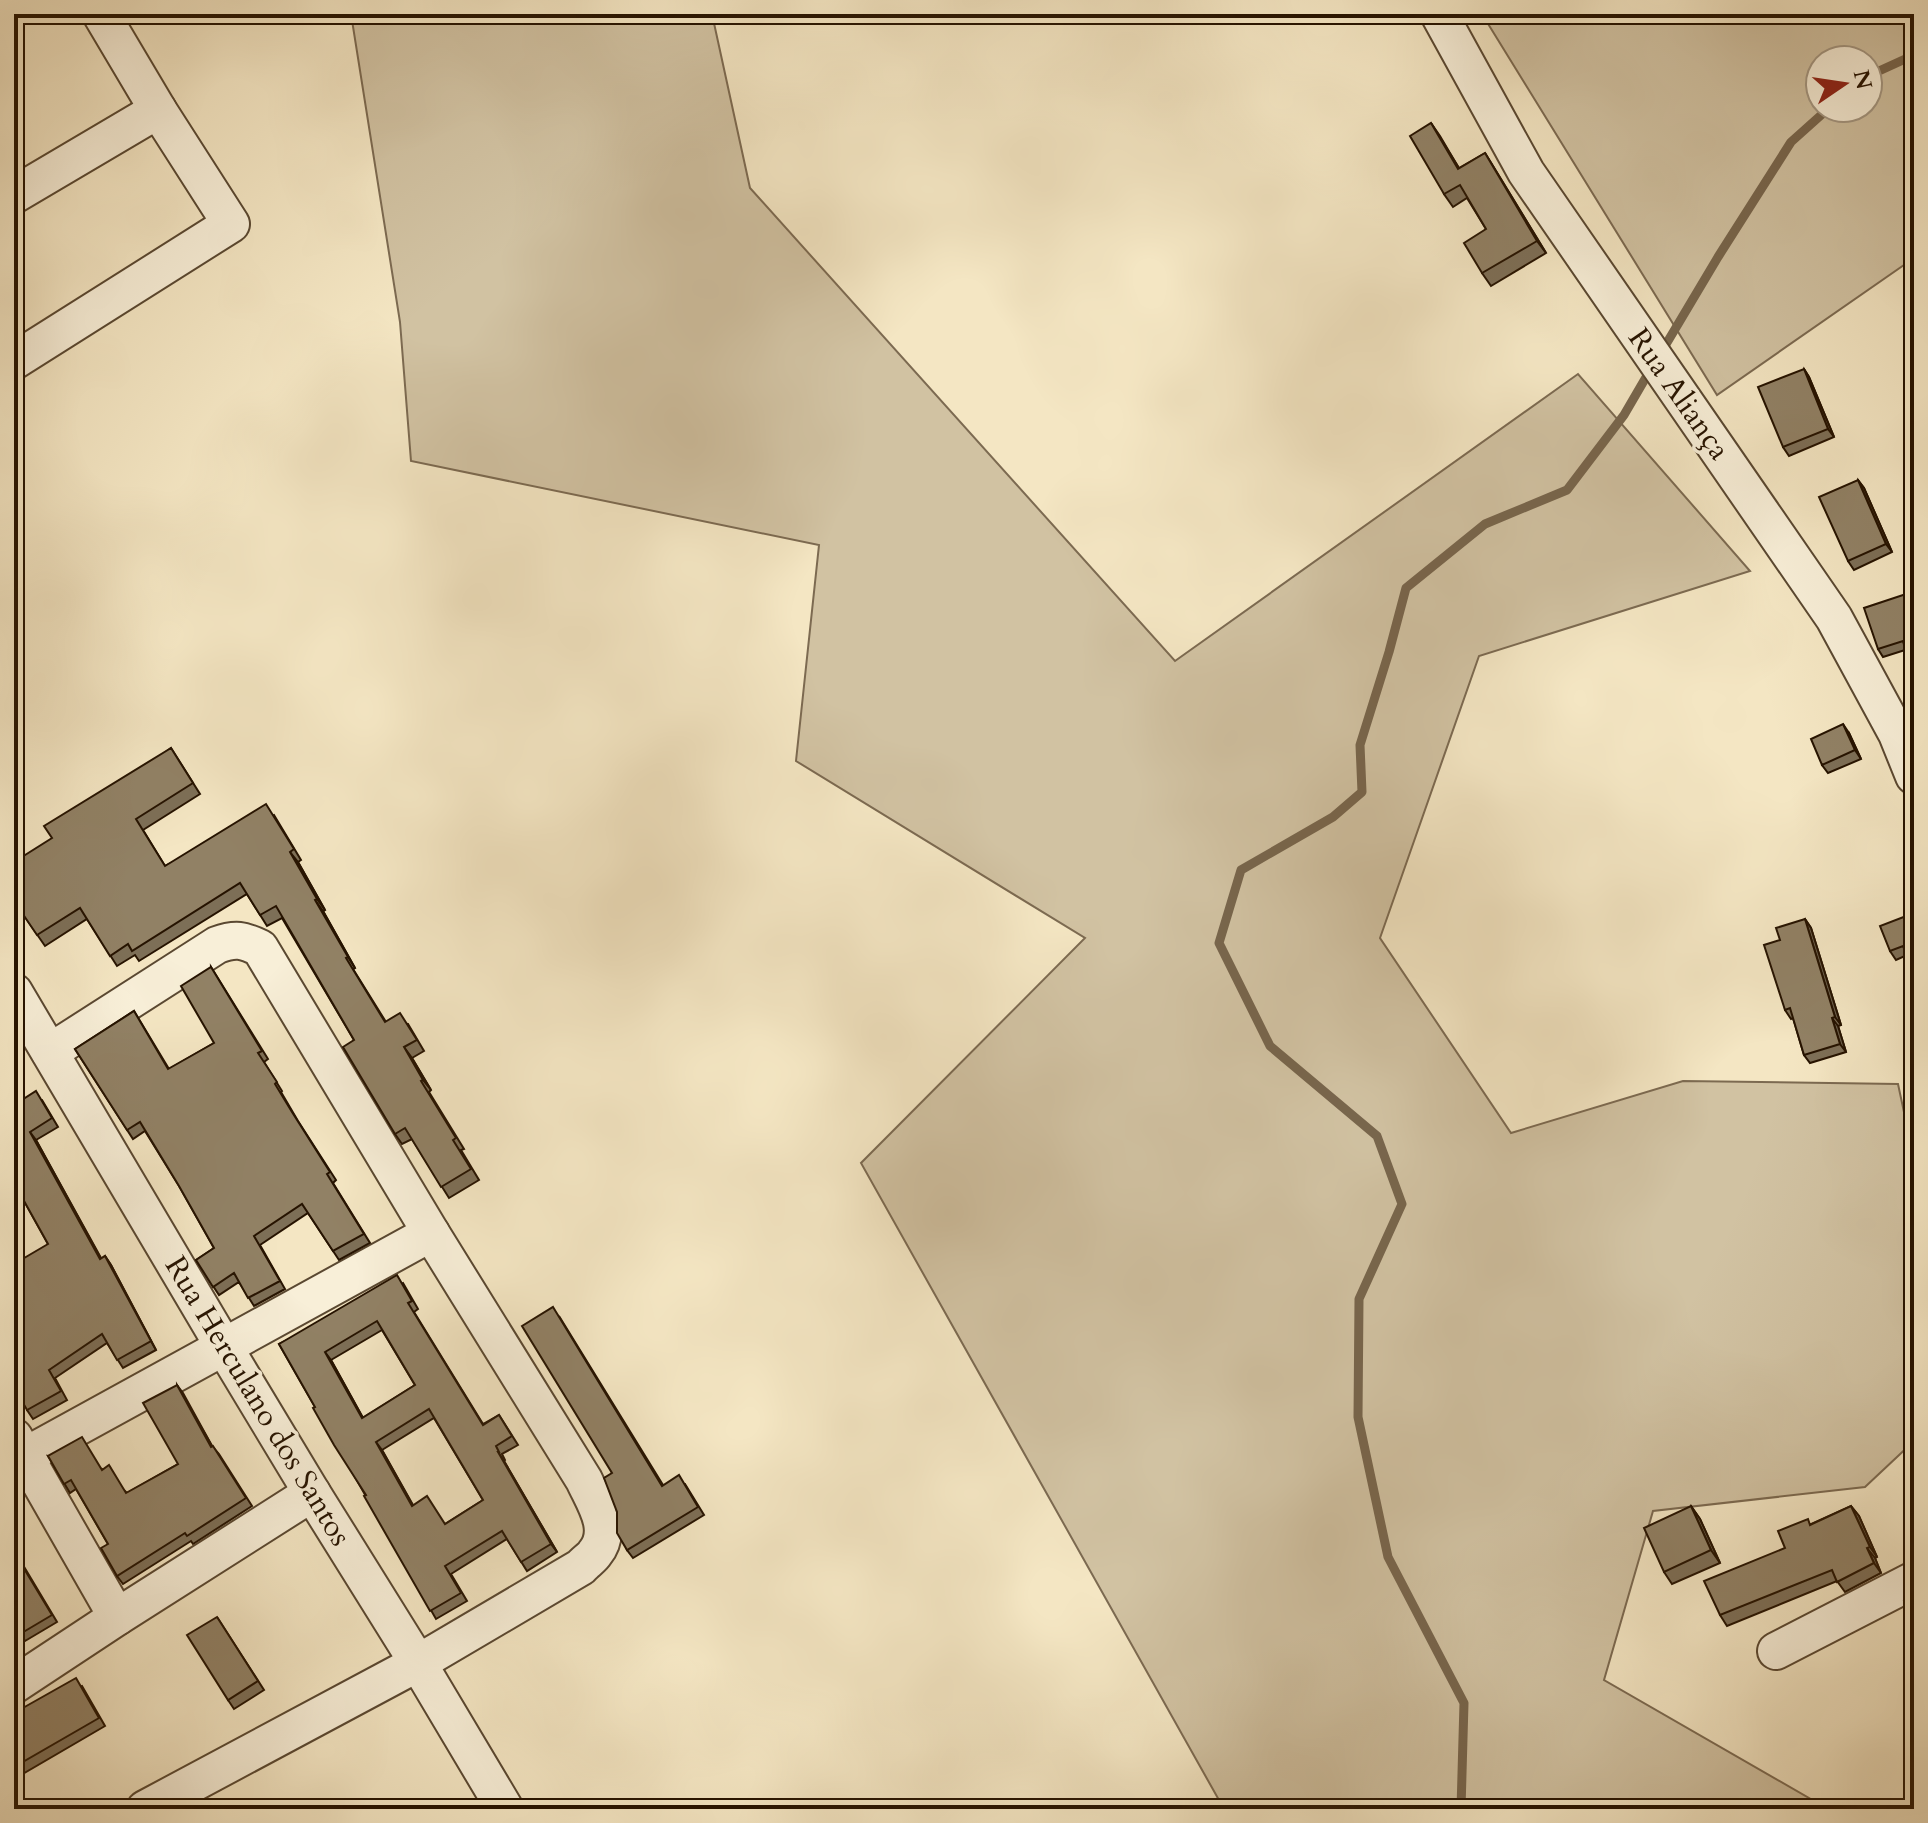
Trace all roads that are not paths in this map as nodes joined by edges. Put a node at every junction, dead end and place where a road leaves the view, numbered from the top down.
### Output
1 (1439, 14) edge
2 (113, 19) edge
3 (158, 110) junction
4 (14, 195) edge
5 (14, 361) edge
6 (1905, 729) edge
7 (1914, 776) edge
8 (14, 992) edge
9 (50, 1052) junction
10 (431, 1233) junction
11 (224, 1347) junction
12 (18, 1452) edge
13 (312, 1493) junction
14 (1914, 1580) edge
15 (117, 1617) junction
16 (1776, 1651) dead end
17 (418, 1663) junction
18 (14, 1685) edge
19 (145, 1809) edge
20 (505, 1809) edge

1 - 6 street, Rua Aliança
2 - 3 street
3 - 4 street
3 - 5 street
6 - 7 street, Rua Aliança
8 - 9 street, Rua Herculano dos Santos
9 - 10 street
9 - 11 street, Rua Herculano dos Santos
10 - 11 street
10 - 17 street
11 - 12 street
11 - 13 street, Rua Herculano dos Santos
12 - 15 street
13 - 15 street
13 - 17 street, Rua Herculano dos Santos
14 - 16 street
15 - 18 street
17 - 19 street
17 - 20 street, Rua Herculano dos Santos

